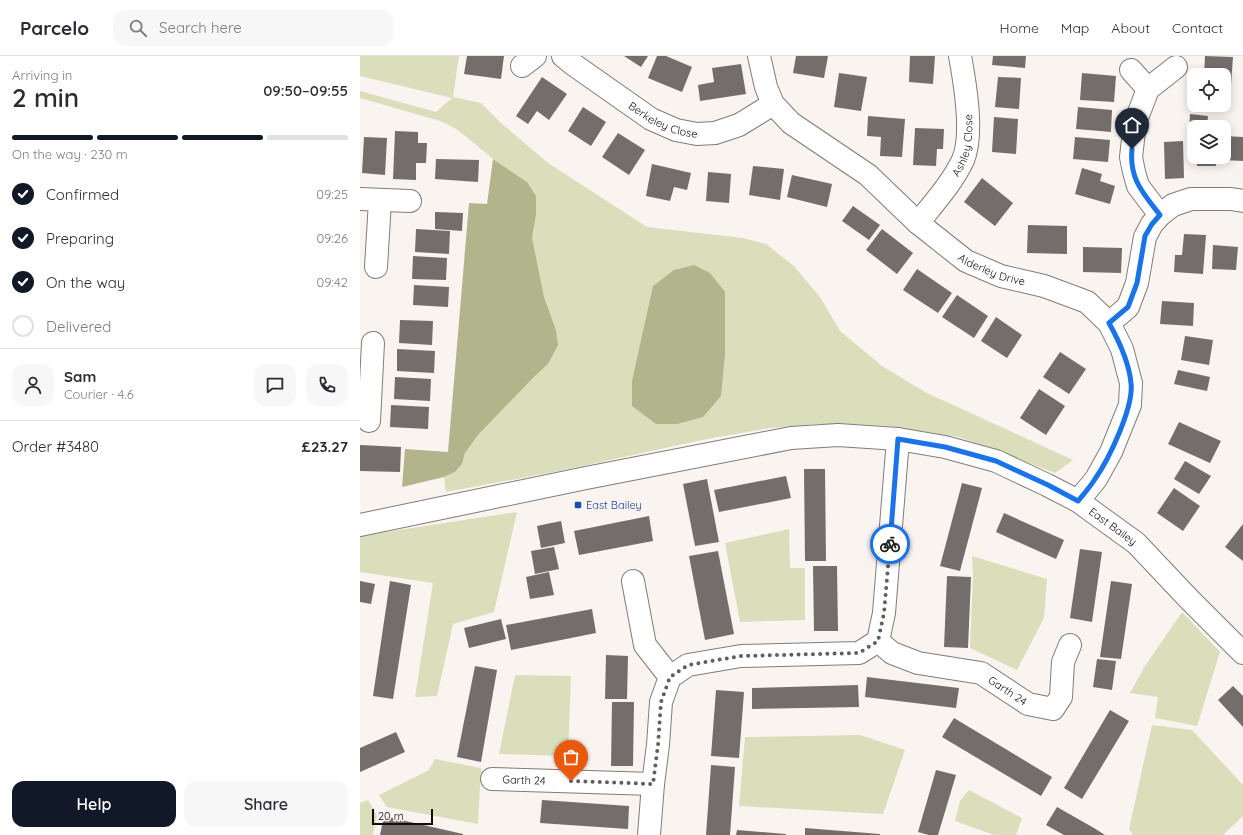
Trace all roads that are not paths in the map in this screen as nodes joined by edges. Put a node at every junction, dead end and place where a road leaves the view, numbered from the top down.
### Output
1 (563, 56) edge
2 (759, 56) edge
3 (960, 56) edge
4 (1176, 68) dead end
5 (1132, 70) dead end
6 (1148, 89) junction
7 (773, 104) junction
8 (370, 200) edge
9 (410, 201) dead end
10 (1243, 201) edge
11 (1160, 215) junction
12 (918, 223) junction
13 (376, 267) dead end
14 (1109, 323) junction
15 (373, 343) dead end
16 (365, 394) edge
17 (369, 421) dead end
18 (898, 439) junction
19 (1078, 501) junction
20 (360, 525) edge
21 (633, 581) dead end
22 (878, 641) junction
23 (1070, 645) dead end
24 (1243, 653) edge
25 (670, 677) junction
26 (492, 779) dead end
27 (653, 784) junction
28 (649, 835) edge

1 - 7 street, Berkeley Close
2 - 7 street, Alderley Drive
3 - 12 street, Ashley Close
4 - 6 street
5 - 6 street
6 - 11 street
7 - 12 street, Alderley Drive
8 - 9 street
8 - 13 street
10 - 11 street
11 - 14 street
12 - 14 street, Alderley Drive
14 - 19 street, Alderley Drive
15 - 16 street
16 - 17 street
18 - 19 street, East Bailey
18 - 20 street, East Bailey
18 - 22 street
19 - 24 street, East Bailey
21 - 25 street
22 - 23 street, Garth 24
22 - 25 street
25 - 27 street
26 - 27 street, Garth 24
27 - 28 street

